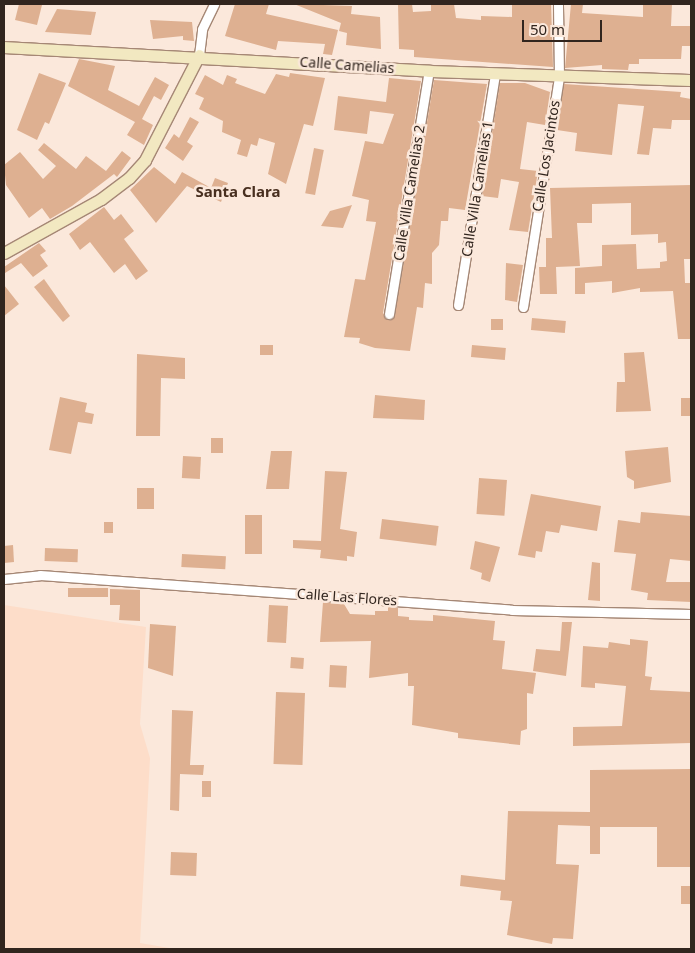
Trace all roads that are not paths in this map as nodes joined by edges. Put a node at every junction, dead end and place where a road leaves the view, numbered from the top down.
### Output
1 (214, 4) edge
2 (558, 4) edge
3 (4, 47) edge
4 (199, 54) junction
5 (429, 71) junction
6 (496, 74) junction
7 (559, 77) junction
8 (691, 80) edge
9 (4, 253) edge
10 (458, 305) dead end
11 (523, 307) dead end
12 (389, 314) dead end
13 (4, 579) edge
14 (691, 614) edge

1 - 4 street
2 - 7 street, Calle Los Jacintos
3 - 4 street, Calle Camelias
4 - 5 street, Calle Camelias
4 - 9 street
5 - 6 street, Calle Camelias
5 - 12 street, Calle Villa Camelias 2
6 - 7 street, Calle Camelias
6 - 10 street, Calle Villa Camelias 1
7 - 8 street, Calle Camelias
7 - 11 street, Calle Los Jacintos
13 - 14 street, Calle Las Flores

